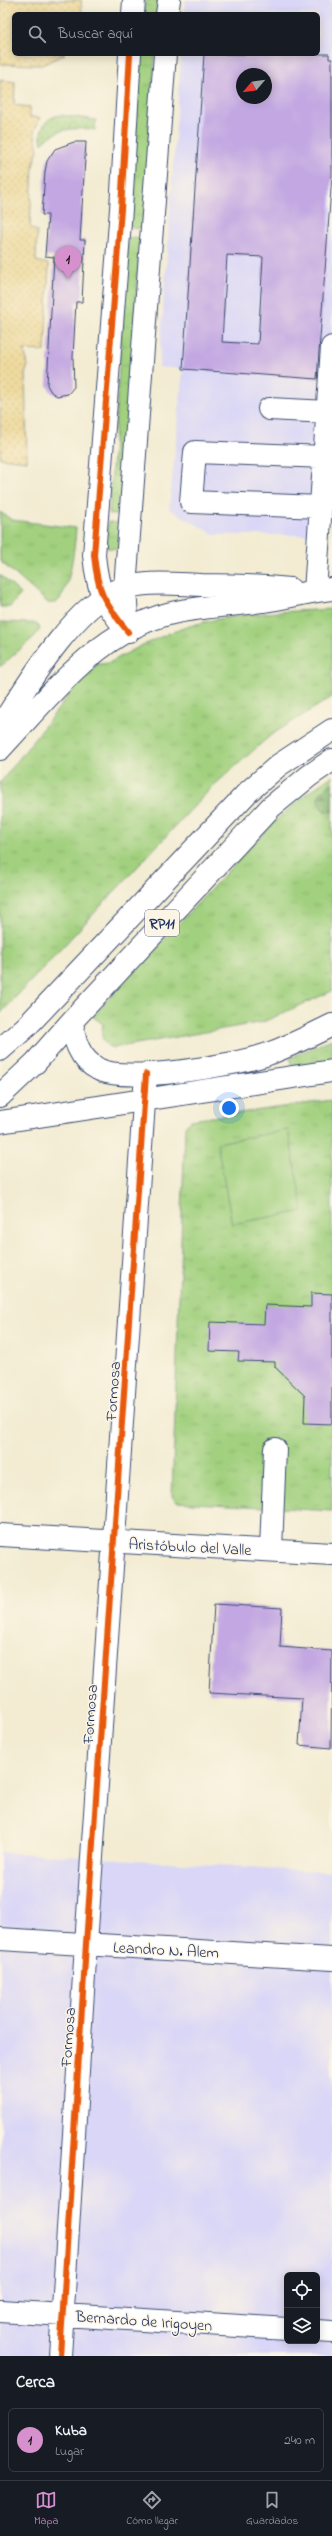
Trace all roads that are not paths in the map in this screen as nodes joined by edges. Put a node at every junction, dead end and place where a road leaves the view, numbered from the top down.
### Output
1 (134, 0) edge
2 (168, 0) edge
3 (133, 12) edge
4 (168, 12) edge
5 (130, 56) edge
6 (164, 56) edge
7 (332, 348) edge
8 (269, 409) dead end
9 (328, 412) junction
10 (324, 457) junction
11 (321, 507) junction
12 (125, 588) junction
13 (324, 590) edge
14 (102, 598) junction
15 (128, 632) junction
16 (0, 727) edge
17 (332, 730) edge
18 (0, 749) edge
19 (332, 760) edge
20 (72, 1020) junction
21 (332, 1025) edge
22 (0, 1050) edge
23 (332, 1071) edge
24 (146, 1074) junction
25 (0, 1096) edge
26 (144, 1100) junction
27 (0, 1122) edge
28 (275, 1449) dead end
29 (0, 1535) edge
30 (115, 1542) junction
31 (271, 1550) junction
32 (332, 1554) edge
33 (0, 1939) edge
34 (86, 1944) junction
35 (332, 1959) edge
36 (0, 2311) edge
37 (63, 2314) junction
38 (284, 2329) edge
39 (320, 2331) edge
40 (332, 2332) edge
41 (60, 2356) edge

1 - 3 street
2 - 4 street
5 - 14 street
6 - 12 street
7 - 9 street
8 - 9 street
9 - 10 street
10 - 11 street
10 - 11 street
11 - 13 street
12 - 13 street
12 - 14 street
12 - 15 street
13 - 15 street
14 - 15 street
14 - 16 street
15 - 18 street
17 - 22 street, RP11
19 - 20 street, RP11
20 - 24 street
20 - 25 street, RP11
21 - 24 street
23 - 26 street
24 - 26 street, Formosa
26 - 27 street
26 - 30 street, Formosa
28 - 31 street
29 - 30 street, Aristóbulo del Valle
30 - 31 street, Aristóbulo del Valle
30 - 34 street, Formosa
31 - 32 street, Aristóbulo del Valle
33 - 34 street, Leandro N. Alem
34 - 35 street, Leandro N. Alem
34 - 37 street, Formosa
36 - 37 street, Bernardo de Irigoyen
37 - 38 street, Bernardo de Irigoyen
37 - 41 street, Formosa
39 - 40 street

